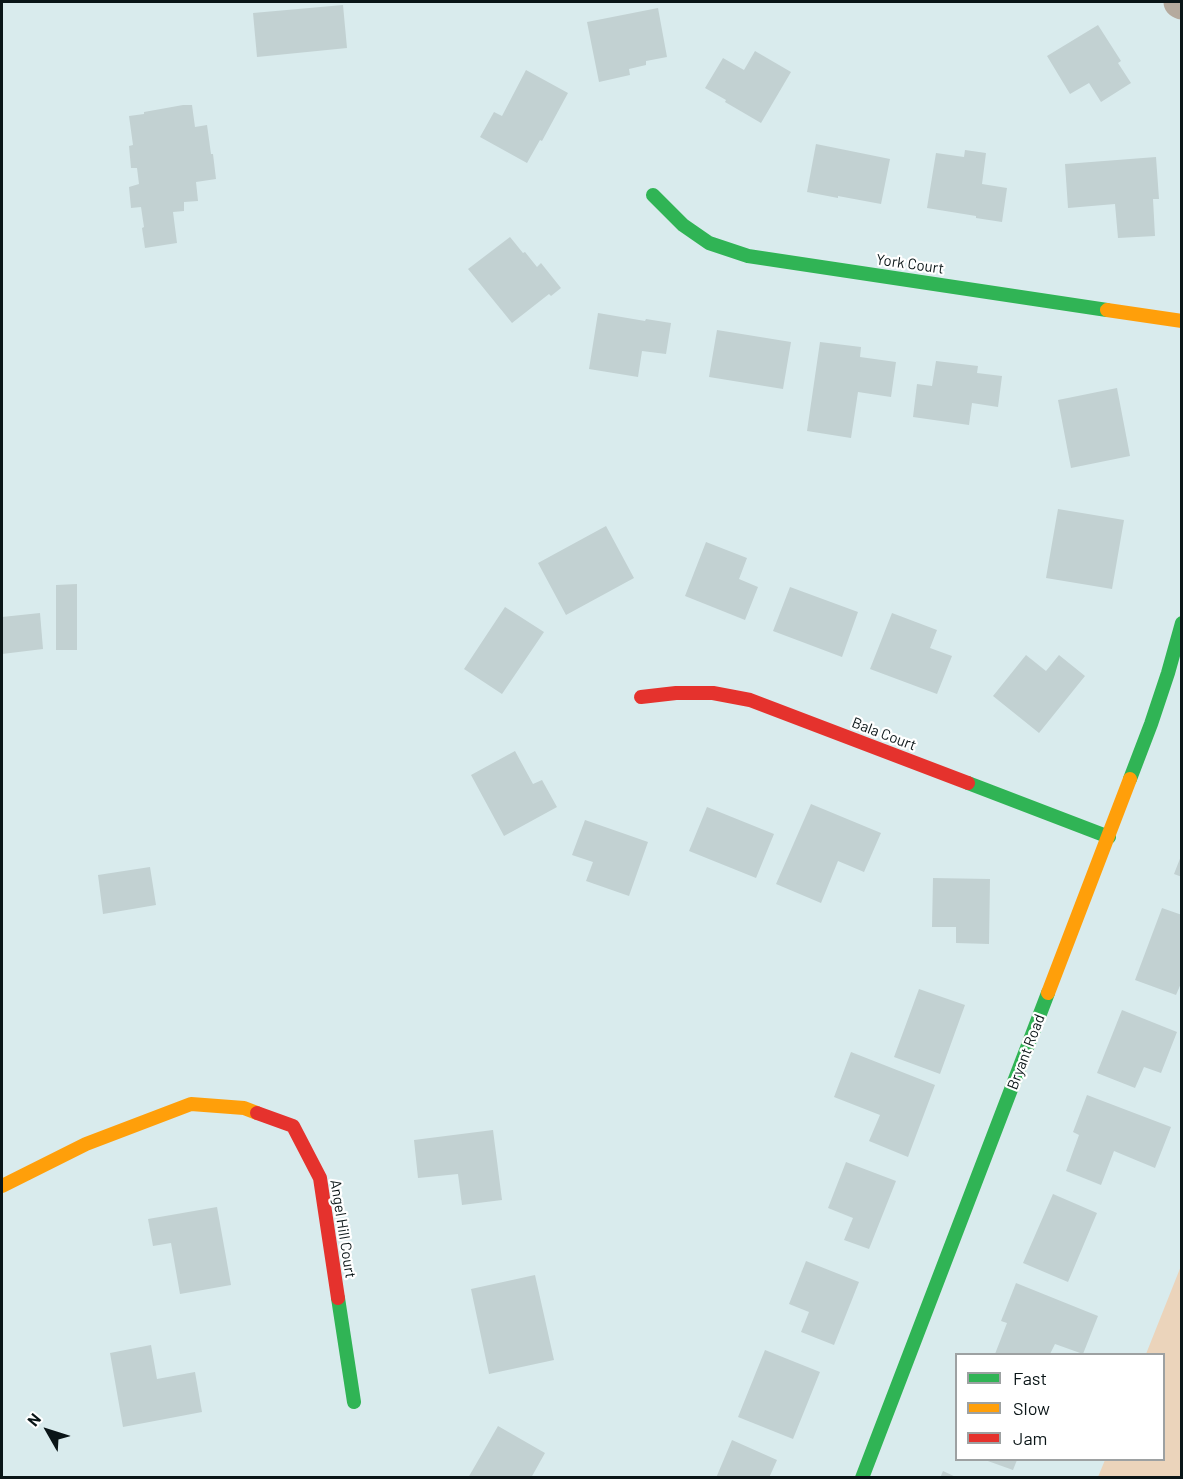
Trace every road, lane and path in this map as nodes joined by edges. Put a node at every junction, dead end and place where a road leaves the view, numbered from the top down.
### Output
1 (653, 195) dead end
2 (1182, 321) edge
3 (1182, 623) edge
4 (641, 697) dead end
5 (1109, 837) junction
6 (2, 1186) edge
7 (354, 1402) dead end
8 (862, 1478) edge

1 - 2 street, York Court
3 - 5 street, Bryant Road
4 - 5 street, Bala Court
5 - 8 street, Bryant Road
6 - 7 street, Angel Hill Court

